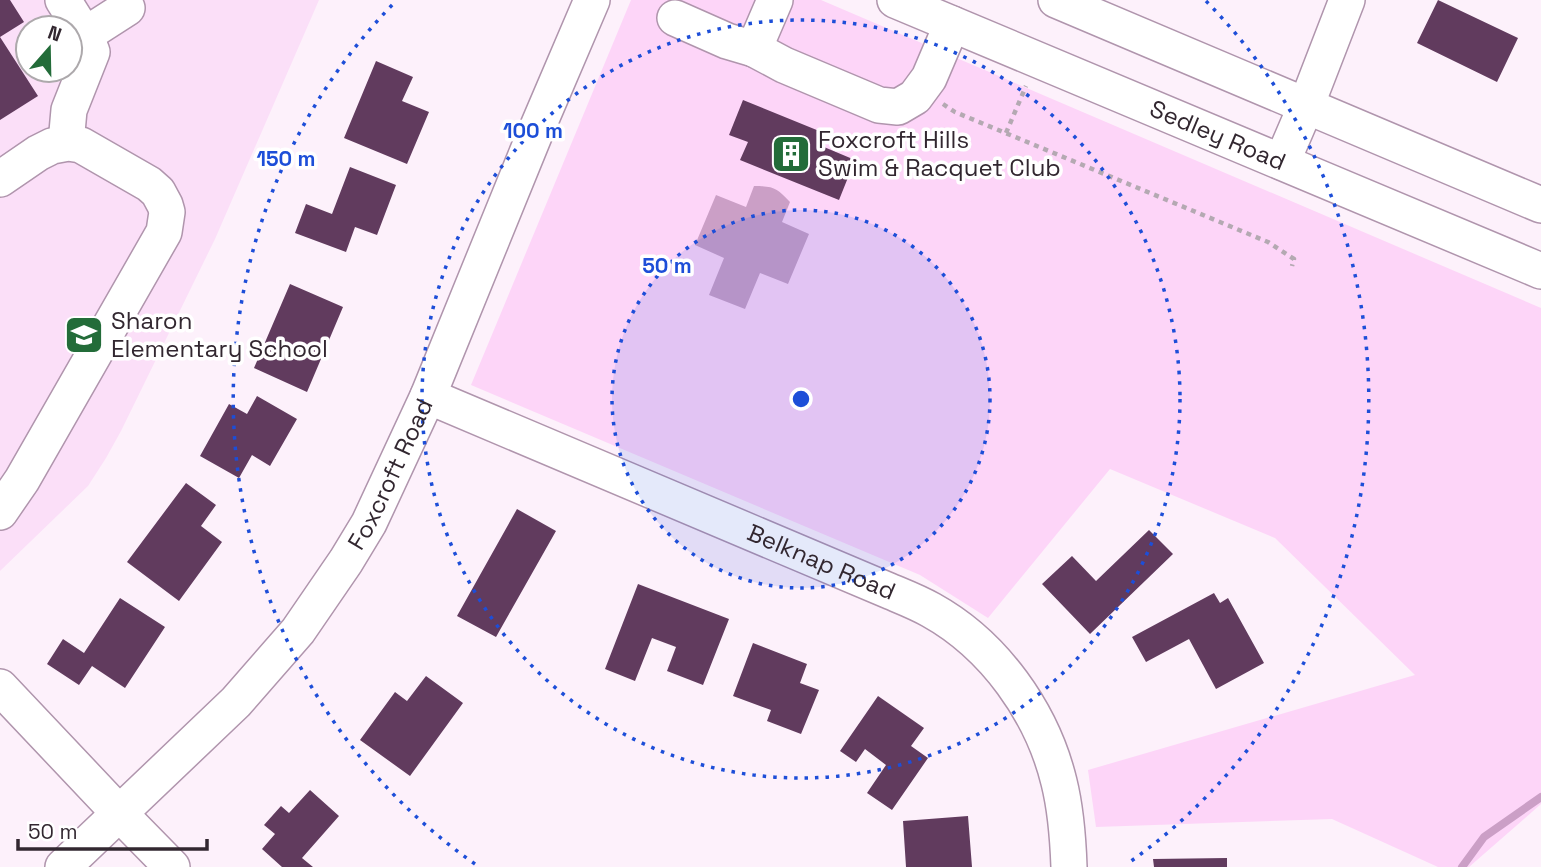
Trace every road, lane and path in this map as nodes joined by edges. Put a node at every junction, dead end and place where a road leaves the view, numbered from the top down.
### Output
1 (63, 0) edge
2 (592, 0) edge
3 (775, 0) edge
4 (895, 0) edge
5 (1055, 0) edge
6 (1347, 0) edge
7 (127, 8) dead end
8 (675, 18) dead end
9 (952, 24) junction
10 (85, 35) junction
11 (754, 50) junction
12 (1030, 76) dead end
13 (934, 97) dead end
14 (1306, 106) junction
15 (1006, 133) junction
16 (66, 144) junction
17 (1282, 162) junction
18 (0, 179) edge
19 (1541, 205) edge
20 (1292, 266) dead end
21 (1541, 271) edge
22 (428, 396) junction
23 (0, 512) edge
24 (0, 687) edge
25 (120, 814) junction
26 (63, 867) edge
27 (172, 867) edge
28 (1069, 867) edge

1 - 10 street
2 - 22 street, Foxcroft Road
3 - 11 street
4 - 9 street, Sedley Road
5 - 14 street
6 - 14 street
7 - 10 street
8 - 11 street
9 - 11 street
9 - 17 street, Sedley Road
10 - 16 street
12 - 15 path
13 - 15 path
14 - 17 street
14 - 19 street
15 - 20 path
16 - 18 street
16 - 23 street
17 - 21 street, Sedley Road
22 - 25 street, Foxcroft Road
22 - 28 street, Belknap Road
24 - 25 street
25 - 26 street, Foxcroft Road
25 - 27 street

